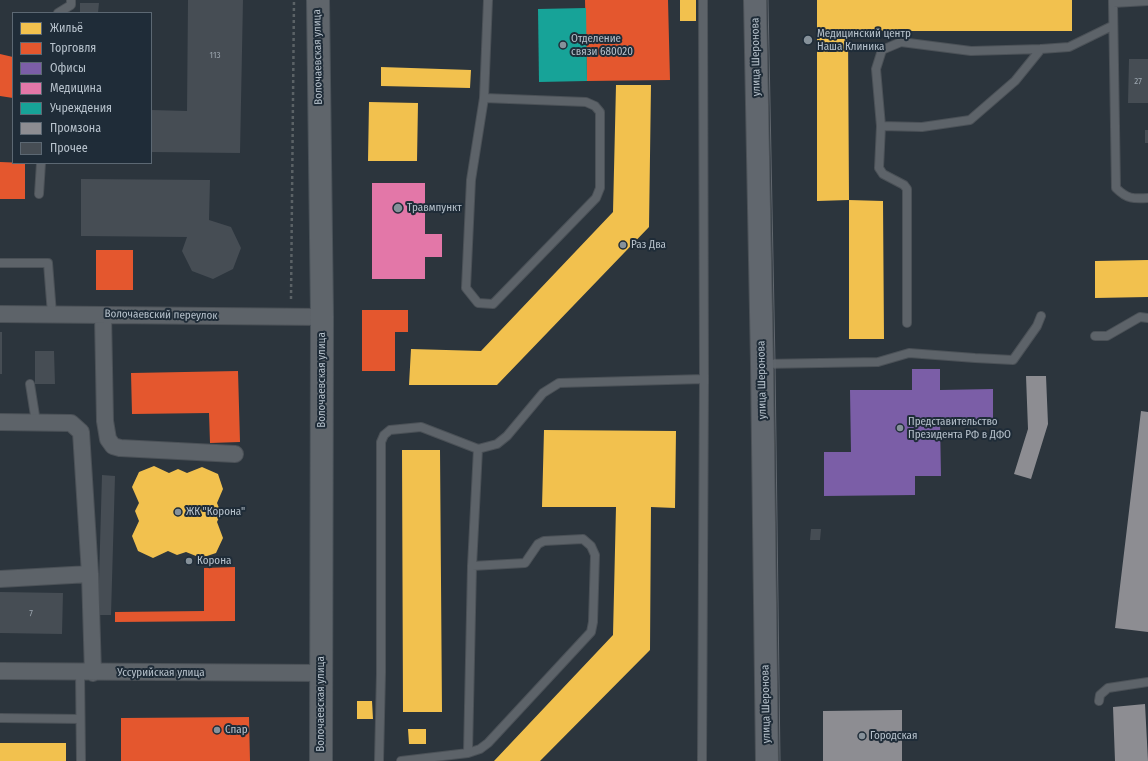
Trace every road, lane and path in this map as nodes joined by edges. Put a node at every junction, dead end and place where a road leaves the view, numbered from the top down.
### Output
1 (72, 0) edge
2 (294, 0) edge
3 (318, 0) edge
4 (488, 0) edge
5 (704, 0) edge
6 (756, 0) edge
7 (1113, 1) edge
8 (1148, 2) edge
9 (60, 12) edge
10 (1112, 26) junction
11 (1041, 49) junction
12 (484, 98) junction
13 (881, 126) junction
14 (41, 164) edge
15 (39, 194) dead end
16 (1148, 198) edge
17 (0, 262) edge
18 (0, 314) edge
19 (52, 314) junction
20 (103, 315) junction
21 (1041, 316) dead end
22 (291, 317) junction
23 (322, 317) junction
24 (1148, 318) edge
25 (907, 323) dead end
26 (1095, 336) dead end
27 (762, 364) junction
28 (704, 379) junction
29 (30, 384) dead end
30 (0, 422) edge
31 (36, 422) junction
32 (478, 449) junction
33 (235, 454) dead end
34 (472, 566) junction
35 (90, 574) junction
36 (0, 579) edge
37 (0, 671) edge
38 (86, 672) junction
39 (322, 673) junction
40 (1148, 682) edge
41 (1099, 701) dead end
42 (0, 718) edge
43 (80, 719) junction
44 (468, 753) junction
45 (81, 761) edge
46 (321, 761) edge
47 (379, 761) edge
48 (401, 761) edge
49 (702, 761) edge
50 (767, 761) edge

1 - 9 lane
2 - 22 path
3 - 23 main road, Волочаевская улица
4 - 12 lane
5 - 28 lane
6 - 27 main road, улица Шеронова
7 - 8 lane
7 - 10 lane
10 - 11 lane
10 - 16 lane
11 - 13 lane
11 - 13 lane
12 - 12 lane
13 - 25 lane
14 - 15 lane
17 - 19 lane
18 - 19 street, Волочаевский переулок
19 - 20 street, Волочаевский переулок
20 - 22 street, Волочаевский переулок
20 - 33 street
21 - 27 lane
22 - 23 street, Волочаевский переулок
23 - 39 main road, Волочаевская улица
24 - 26 lane
27 - 50 main road, улица Шеронова
28 - 32 lane
28 - 49 lane
29 - 31 lane
30 - 31 street
31 - 35 street
32 - 34 lane
32 - 47 lane
34 - 44 lane
34 - 44 lane
35 - 36 street
35 - 38 street
37 - 38 street, Уссурийская улица
38 - 39 street, Уссурийская улица
38 - 43 lane
39 - 46 main road, Волочаевская улица
40 - 41 lane
42 - 43 lane
43 - 45 lane
44 - 48 lane

